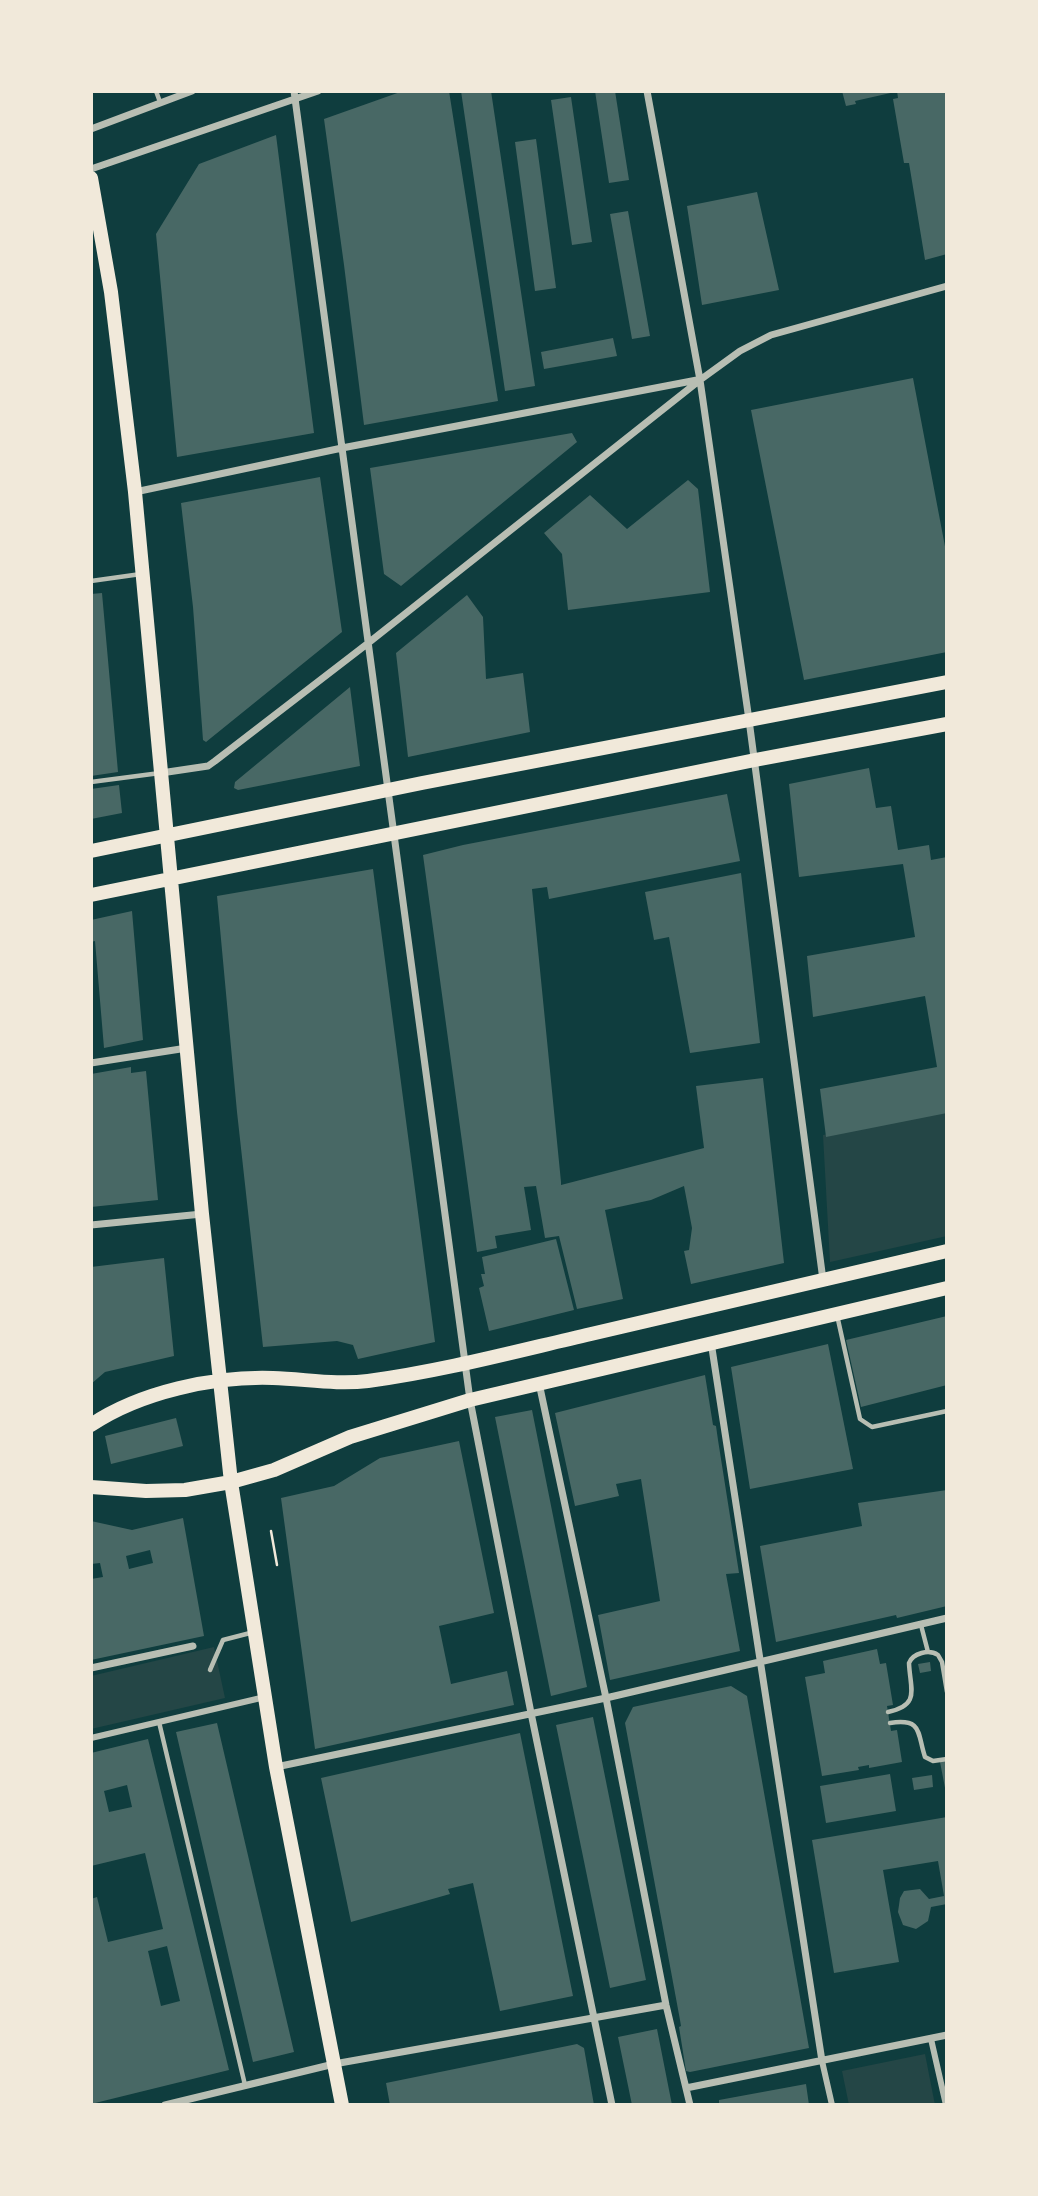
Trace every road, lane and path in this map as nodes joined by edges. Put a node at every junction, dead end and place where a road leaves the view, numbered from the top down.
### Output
1 (156, 91) edge
2 (192, 91) edge
3 (318, 91) edge
4 (647, 91) edge
5 (295, 95) edge
6 (160, 103) junction
7 (91, 129) edge
8 (91, 169) edge
9 (91, 178) edge
10 (947, 286) edge
11 (699, 380) junction
12 (342, 448) junction
13 (135, 492) junction
14 (142, 574) junction
15 (91, 581) edge
16 (367, 644) junction
17 (947, 681) edge
18 (749, 720) junction
19 (947, 724) edge
20 (755, 760) junction
21 (161, 773) junction
22 (91, 782) edge
23 (388, 790) junction
24 (393, 834) junction
25 (167, 835) junction
26 (91, 851) edge
27 (171, 879) junction
28 (91, 895) edge
29 (187, 1047) junction
30 (91, 1063) edge
31 (202, 1214) junction
32 (91, 1225) edge
33 (947, 1251) edge
34 (823, 1280) junction
35 (947, 1288) edge
36 (836, 1313) junction
37 (711, 1342) junction
38 (465, 1363) junction
39 (220, 1381) junction
40 (539, 1383) junction
41 (470, 1400) junction
42 (947, 1411) edge
43 (91, 1425) edge
44 (232, 1482) junction
45 (91, 1487) edge
46 (271, 1531) dead end
47 (277, 1565) dead end
48 (947, 1619) edge
49 (920, 1624) junction
50 (255, 1632) junction
51 (193, 1646) dead end
52 (928, 1652) junction
53 (761, 1661) junction
54 (91, 1668) edge
55 (210, 1670) dead end
56 (947, 1692) edge
57 (265, 1697) junction
58 (606, 1698) junction
59 (888, 1712) dead end
60 (531, 1713) junction
61 (159, 1722) junction
62 (890, 1723) dead end
63 (91, 1738) edge
64 (947, 1759) edge
65 (276, 1767) junction
66 (666, 2005) junction
67 (594, 2018) junction
68 (947, 2035) edge
69 (931, 2039) junction
70 (822, 2061) junction
71 (334, 2064) junction
72 (245, 2085) junction
73 (686, 2088) junction
74 (165, 2105) edge
75 (342, 2105) edge
76 (612, 2105) edge
77 (690, 2105) edge
78 (832, 2105) edge
79 (946, 2105) edge

1 - 6 lane
2 - 6 street
3 - 5 street
4 - 11 street
5 - 8 street
5 - 12 street
6 - 7 street
9 - 13 main road
10 - 11 street
11 - 12 street
11 - 16 street
11 - 18 street
12 - 13 street
12 - 16 street
13 - 14 main road
14 - 15 lane
14 - 21 main road
16 - 21 street
16 - 23 street
17 - 18 main road
18 - 20 street
18 - 23 main road
19 - 20 main road
20 - 24 main road
20 - 34 street
21 - 22 lane
21 - 25 main road
23 - 24 street
23 - 25 main road
24 - 27 main road
24 - 38 street
25 - 26 main road
25 - 27 main road
27 - 28 main road
27 - 29 main road
29 - 30 street
29 - 31 main road
31 - 32 street
31 - 39 main road
33 - 34 main road
34 - 38 main road
35 - 36 main road
36 - 37 main road
36 - 42 lane
37 - 40 main road
37 - 53 street
38 - 39 main road
38 - 41 street
39 - 43 main road
39 - 44 main road
40 - 41 main road
40 - 58 street
41 - 44 main road
41 - 60 street
44 - 45 main road
44 - 50 main road
46 - 47 path
48 - 49 street
49 - 52 lane
49 - 53 street
50 - 55 lane
50 - 57 main road
51 - 54 street
52 - 56 lane
52 - 59 lane
53 - 58 street
53 - 70 street
57 - 61 street
57 - 65 main road
58 - 60 street
58 - 66 street
60 - 65 street
60 - 67 street
61 - 63 street
61 - 72 lane
62 - 64 lane
65 - 71 main road
66 - 67 street
66 - 73 street
67 - 71 street
67 - 76 street
68 - 69 street
69 - 70 street
69 - 79 street
70 - 73 street
70 - 78 street
71 - 72 street
71 - 75 main road
72 - 74 street
73 - 77 street

